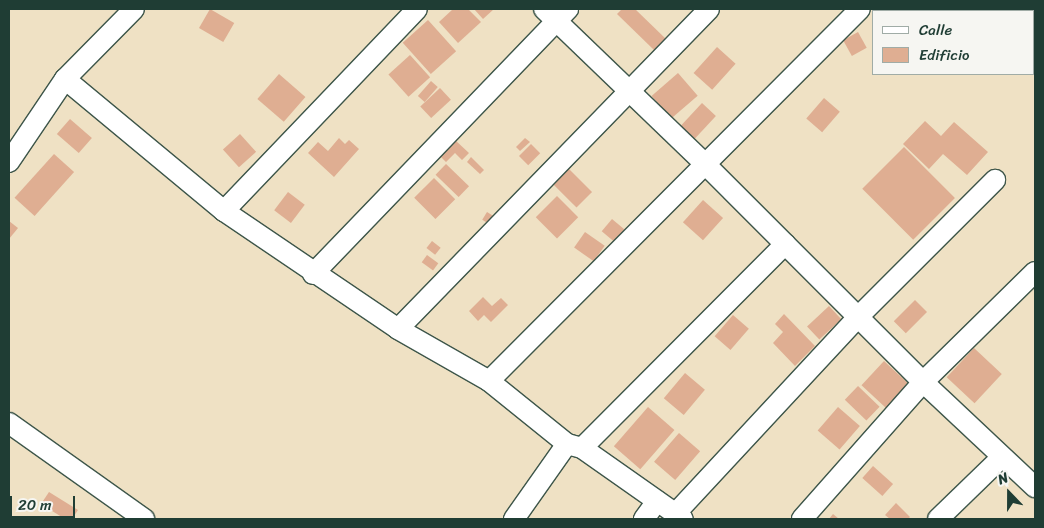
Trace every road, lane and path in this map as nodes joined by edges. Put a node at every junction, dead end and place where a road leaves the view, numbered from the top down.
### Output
1 (134, 9) edge
2 (417, 9) edge
3 (709, 9) edge
4 (860, 9) edge
5 (556, 13) edge
6 (65, 79) junction
7 (628, 90) junction
8 (9, 162) edge
9 (705, 164) junction
10 (995, 180) dead end
11 (224, 211) junction
12 (785, 244) junction
13 (1035, 272) edge
14 (313, 274) junction
15 (858, 317) junction
16 (398, 329) junction
17 (489, 381) junction
18 (923, 382) junction
19 (9, 423) edge
20 (575, 447) junction
21 (1002, 457) junction
22 (1035, 487) edge
23 (657, 501) junction
24 (679, 516) edge
25 (144, 519) edge
26 (514, 519) edge
27 (644, 519) edge
28 (802, 519) edge
29 (938, 519) edge

1 - 6 street
2 - 11 street
3 - 7 street
4 - 9 street
5 - 7 street
5 - 14 street
6 - 8 street
6 - 11 street
7 - 9 street
7 - 16 street
9 - 12 street
9 - 17 street
10 - 15 street
11 - 14 street
12 - 15 street
12 - 20 street
13 - 18 street
14 - 16 street
15 - 18 street
15 - 24 street
16 - 17 street
17 - 20 street
18 - 21 street
18 - 28 street
19 - 25 street
20 - 23 street
20 - 26 street
21 - 22 street
21 - 29 street
23 - 24 street
23 - 27 street

